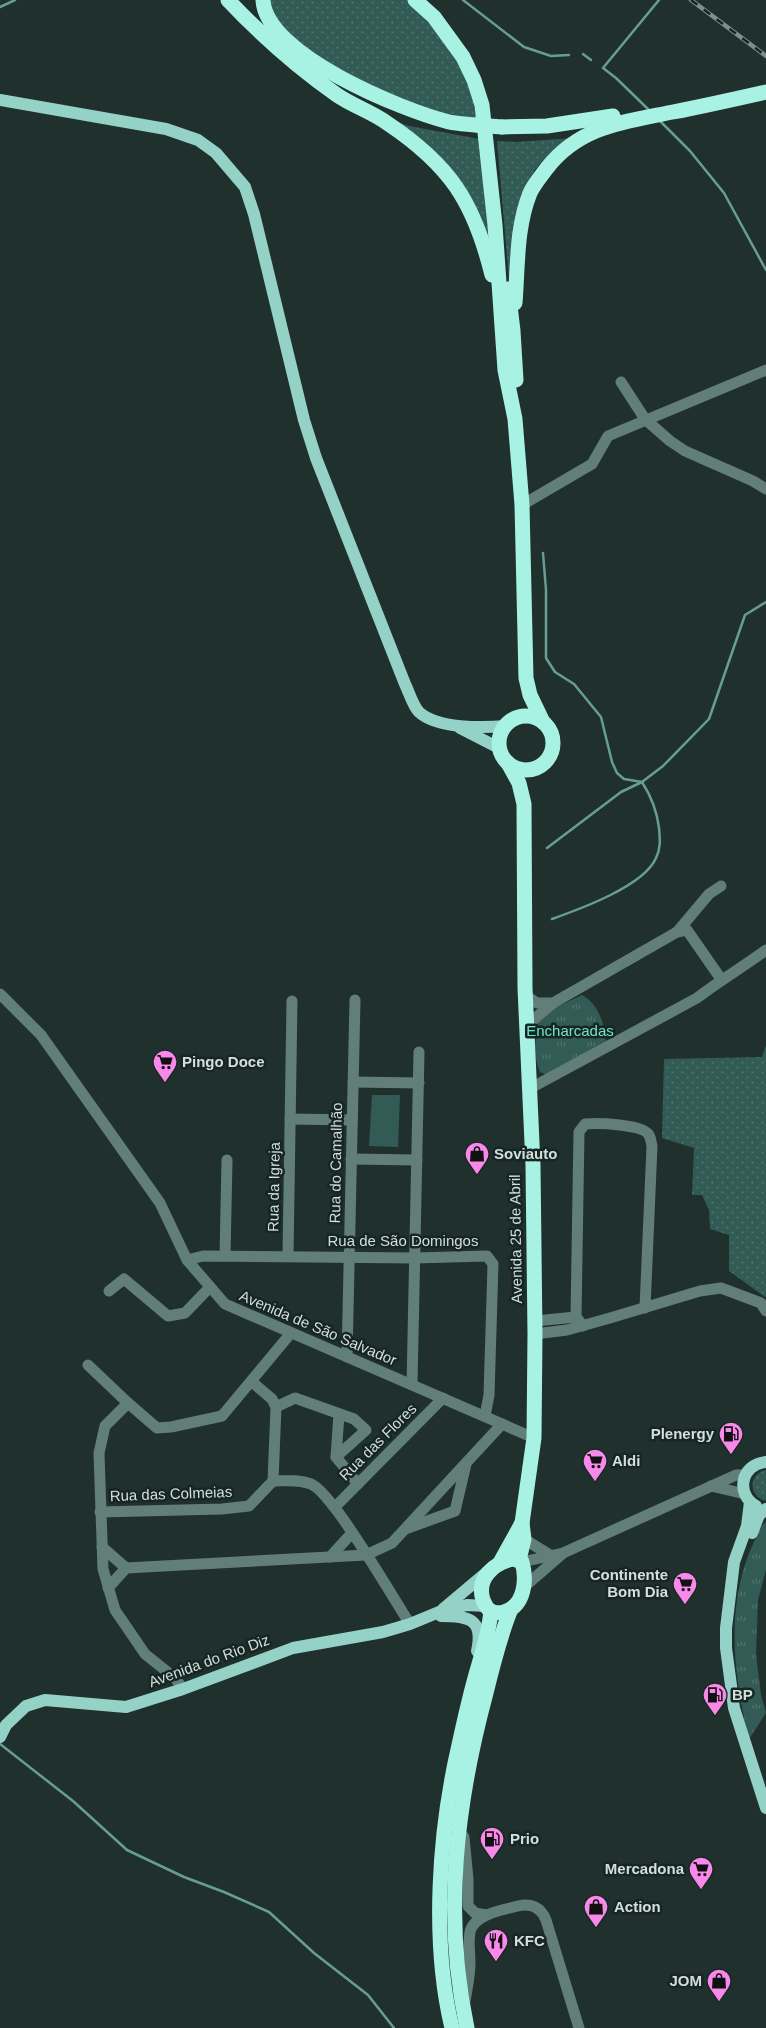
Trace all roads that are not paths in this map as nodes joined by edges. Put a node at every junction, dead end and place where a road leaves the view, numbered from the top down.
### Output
1 (228, 0) edge
2 (263, 0) edge
3 (415, 0) edge
4 (426, 0) edge
5 (766, 85) edge
6 (766, 92) edge
7 (0, 100) edge
8 (500, 311) junction
9 (513, 331) junction
10 (766, 370) edge
11 (621, 382) dead end
12 (515, 419) junction
13 (645, 419) junction
14 (766, 489) edge
15 (522, 505) junction
16 (526, 678) junction
17 (543, 722) junction
18 (510, 723) junction
19 (453, 725) junction
20 (500, 748) junction
21 (508, 763) junction
22 (539, 767) junction
23 (524, 804) junction
24 (721, 886) dead end
25 (677, 932) junction
26 (766, 950) edge
27 (721, 979) junction
28 (0, 994) edge
29 (525, 995) junction
30 (354, 1000) dead end
31 (292, 1001) dead end
32 (553, 1003) junction
33 (526, 1026) junction
34 (419, 1052) dead end
35 (353, 1082) junction
36 (419, 1083) junction
37 (529, 1089) junction
38 (290, 1119) junction
39 (352, 1120) junction
40 (351, 1159) junction
41 (227, 1160) dead end
42 (417, 1160) junction
43 (225, 1256) junction
44 (288, 1256) junction
45 (349, 1257) junction
46 (415, 1258) junction
47 (188, 1260) junction
48 (210, 1286) junction
49 (109, 1291) dead end
50 (645, 1308) junction
51 (766, 1311) edge
52 (580, 1321) junction
53 (535, 1328) junction
54 (291, 1333) junction
55 (346, 1357) junction
56 (88, 1365) dead end
57 (252, 1382) junction
58 (412, 1385) junction
59 (443, 1398) junction
60 (128, 1403) junction
61 (276, 1406) junction
62 (339, 1414) junction
63 (485, 1416) junction
64 (502, 1424) junction
65 (534, 1438) junction
66 (336, 1457) junction
67 (466, 1462) junction
68 (766, 1462) edge
69 (745, 1475) junction
70 (273, 1481) junction
71 (358, 1484) junction
72 (711, 1486) junction
73 (747, 1498) junction
74 (335, 1507) junction
75 (766, 1509) edge
76 (100, 1512) junction
77 (522, 1523) junction
78 (404, 1530) junction
79 (352, 1533) junction
80 (524, 1539) junction
81 (102, 1547) junction
82 (563, 1553) junction
83 (366, 1555) junction
84 (550, 1556) junction
85 (330, 1557) junction
86 (521, 1561) junction
87 (495, 1566) junction
88 (126, 1568) junction
89 (524, 1587) junction
90 (108, 1588) junction
91 (730, 1594) junction
92 (488, 1609) junction
93 (512, 1609) junction
94 (434, 1614) junction
95 (410, 1624) junction
96 (479, 1664) junction
97 (183, 1689) junction
98 (0, 1736) edge
99 (766, 1808) edge
100 (461, 1812) junction
101 (486, 1915) junction
102 (464, 2011) junction
103 (452, 2028) edge
104 (467, 2028) edge
105 (579, 2028) edge

1 - 8 highway
2 - 5 highway, bridge
3 - 8 highway
4 - 9 highway
6 - 9 highway
7 - 19 main road
8 - 12 highway
9 - 12 highway
10 - 13 street
11 - 13 street
12 - 15 highway
13 - 14 street
13 - 15 street
15 - 16 highway
16 - 17 highway, Avenida 25 de Abril
16 - 18 highway
17 - 18 highway
17 - 22 highway, Avenida 25 de Abril
18 - 19 main road
18 - 20 highway
19 - 20 main road
20 - 21 highway, Avenida 25 de Abril
21 - 22 highway
21 - 23 highway, Avenida 25 de Abril
22 - 23 highway, Avenida 25 de Abril
23 - 29 highway, Avenida 25 de Abril
24 - 25 street
25 - 27 street
25 - 32 street
26 - 27 street
27 - 37 street
28 - 47 street, Avenida de São Salvador
29 - 32 street
29 - 33 highway, Avenida 25 de Abril
30 - 35 street, Rua do Camalhão
31 - 38 street, Rua da Igreja
32 - 33 street
33 - 37 highway, Avenida 25 de Abril
34 - 36 street
35 - 36 street
35 - 39 street, Rua do Camalhão
36 - 42 street
37 - 53 highway, Avenida 25 de Abril
38 - 39 street
38 - 44 street, Rua da Igreja
39 - 40 street, Rua do Camalhão
40 - 42 street
40 - 45 street, Rua do Camalhão
41 - 43 street
42 - 46 street
43 - 44 street, Rua de São Domingos
43 - 47 street, Rua de São Domingos
44 - 45 street, Rua de São Domingos
45 - 46 street, Rua de São Domingos
45 - 55 street, Rua do Camalhão
46 - 58 street
46 - 63 street, Rua de São Domingos
47 - 48 street, Avenida de São Salvador
48 - 49 street
48 - 54 street, Avenida de São Salvador
50 - 51 street
50 - 52 street
50 - 52 street
52 - 53 street
53 - 65 highway, Avenida 25 de Abril
54 - 55 street, Avenida de São Salvador
54 - 57 street
55 - 58 street, Avenida de São Salvador
56 - 60 street
57 - 60 street
57 - 61 street
58 - 59 street, Avenida de São Salvador
59 - 63 street, Avenida de São Salvador
59 - 71 street, Rua das Flores
60 - 76 street
61 - 62 street
61 - 70 street
62 - 66 street
62 - 66 street
63 - 64 street, Avenida de São Salvador
64 - 65 street, Avenida de São Salvador
64 - 67 street
65 - 77 highway, Avenida 25 de Abril
66 - 71 street
67 - 78 street
67 - 78 street
68 - 69 main road
69 - 72 street
69 - 73 main road
70 - 74 street
70 - 76 street, Rua das Colmeias
71 - 74 street, Rua das Flores
72 - 73 street
72 - 82 street
73 - 75 main road
73 - 91 main road
74 - 79 street
75 - 91 main road
76 - 81 street
77 - 80 highway, Avenida 25 de Abril
77 - 87 highway, Avenida 25 de Abril
78 - 83 street
79 - 83 street
79 - 85 street
80 - 84 street
80 - 86 highway, Avenida 25 de Abril
81 - 88 street
81 - 90 street
82 - 84 street
82 - 89 street
83 - 85 street
83 - 95 street
84 - 86 street
85 - 88 street
86 - 87 highway
86 - 89 highway
87 - 92 highway
87 - 94 main road, Avenida do Rio Diz
88 - 90 street
89 - 93 highway
90 - 97 street
91 - 99 main road
92 - 93 highway
92 - 94 main road, Avenida do Rio Diz
92 - 96 highway
93 - 100 highway
94 - 95 main road, Avenida do Rio Diz
94 - 96 main road
95 - 97 main road, Avenida do Rio Diz
96 - 103 highway
97 - 98 main road, Avenida do Rio Diz
100 - 101 street
100 - 102 highway
101 - 102 street
101 - 105 street
102 - 104 highway

